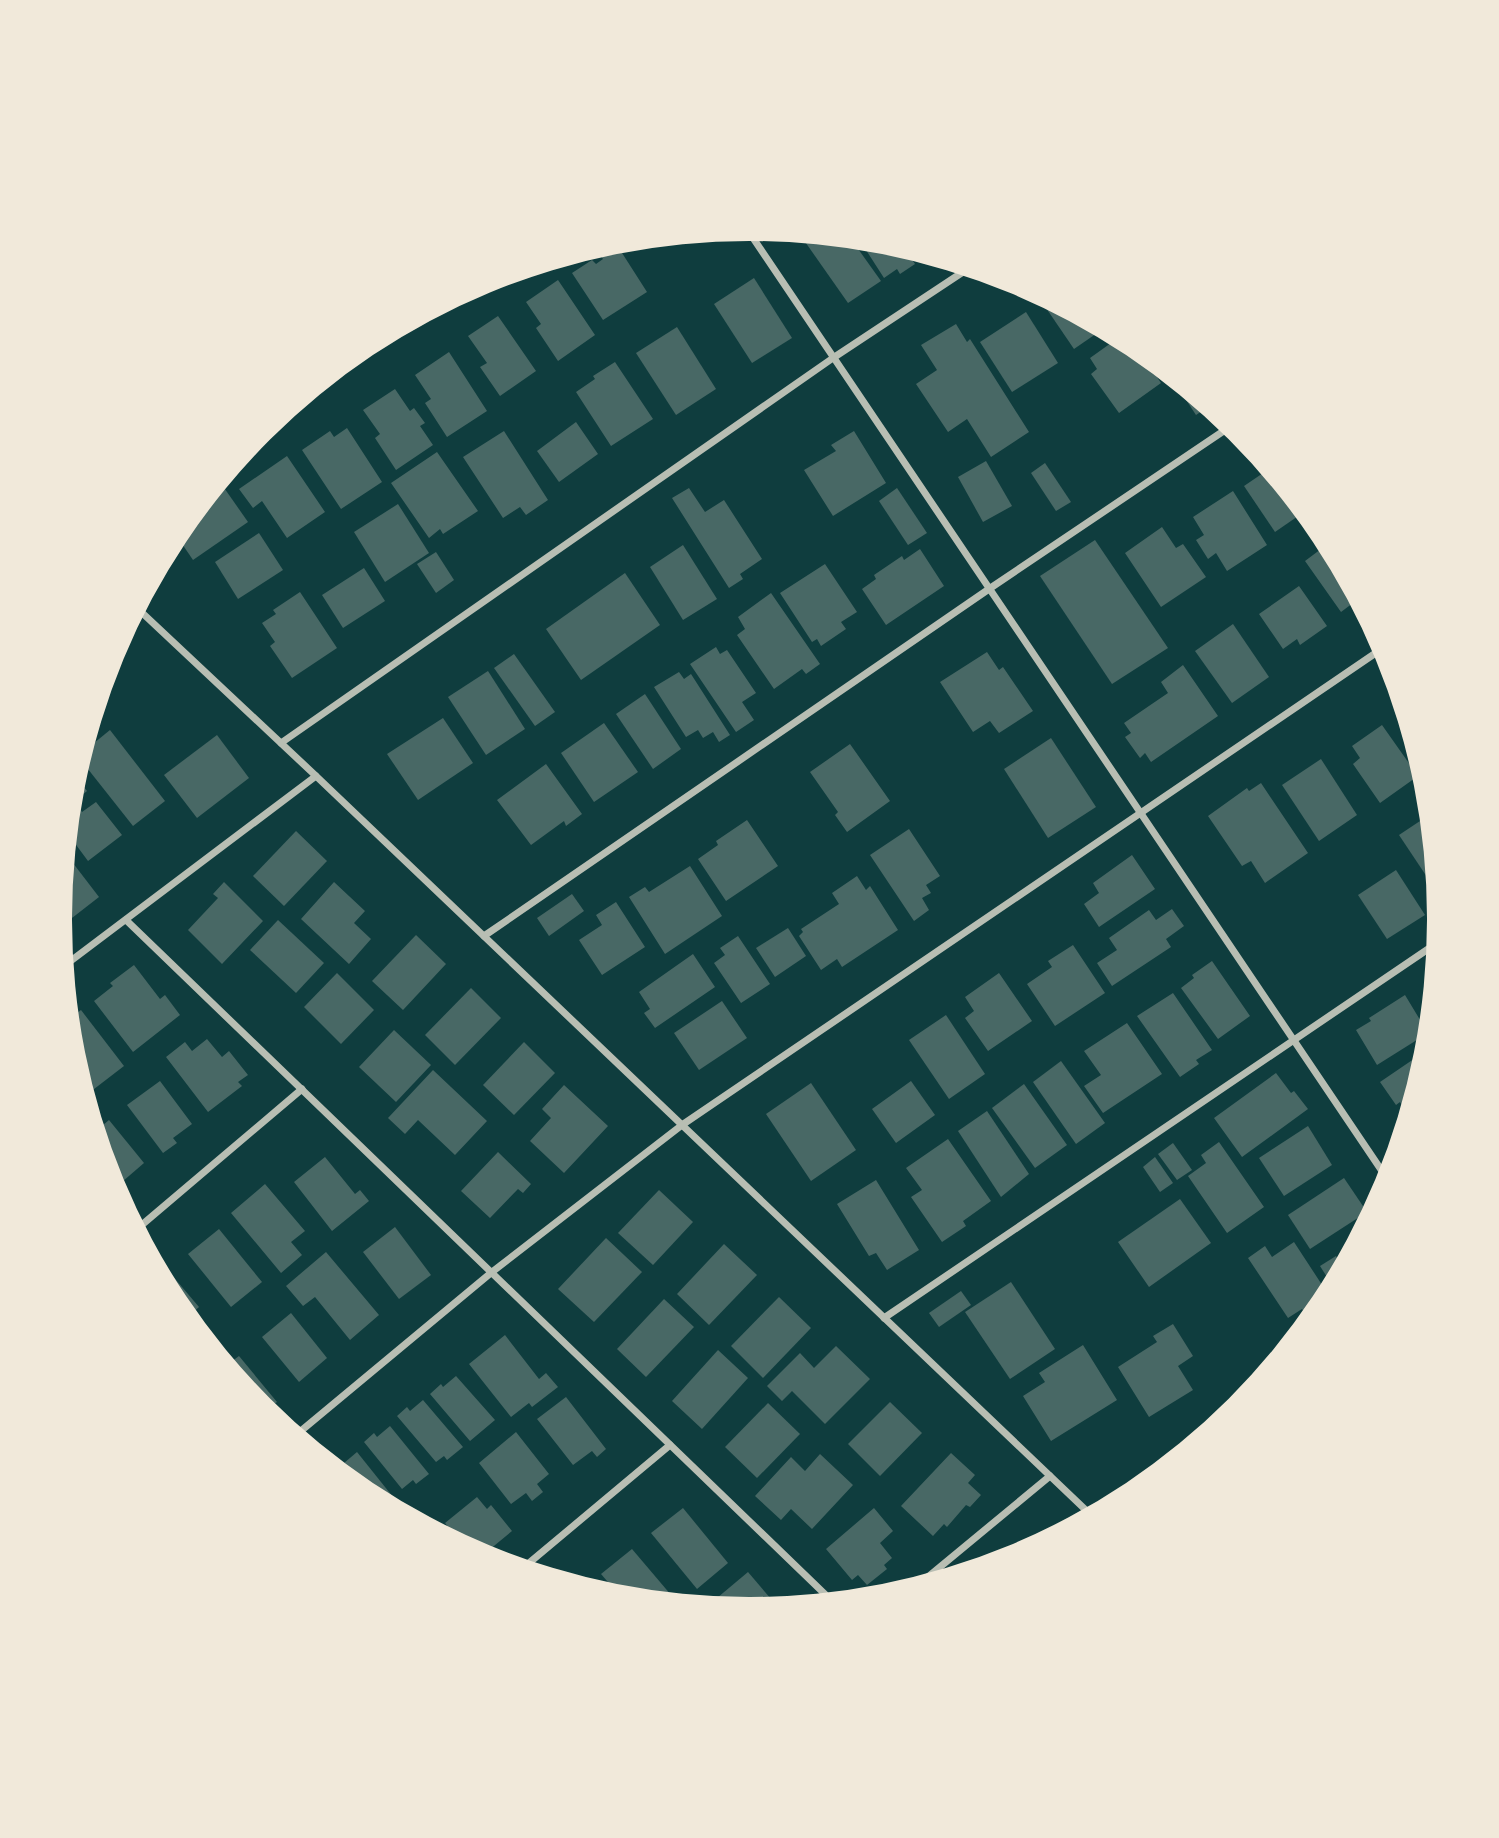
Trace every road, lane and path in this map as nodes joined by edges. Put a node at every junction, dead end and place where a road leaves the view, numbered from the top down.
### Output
1 (755, 241) edge
2 (959, 275) edge
3 (833, 358) junction
4 (1221, 433) edge
5 (989, 589) junction
6 (144, 615) edge
7 (1373, 655) edge
8 (281, 743) junction
9 (316, 776) junction
10 (1141, 813) junction
11 (126, 920) junction
12 (484, 936) junction
13 (1426, 950) edge
14 (73, 959) edge
15 (1293, 1039) junction
16 (302, 1089) junction
17 (682, 1125) junction
18 (1380, 1168) edge
19 (144, 1223) edge
20 (492, 1272) junction
21 (884, 1318) junction
22 (304, 1430) edge
23 (670, 1445) junction
24 (1050, 1476) junction
25 (1083, 1509) edge
26 (532, 1561) edge
27 (935, 1571) edge
28 (823, 1592) edge

1 - 3 street
2 - 3 street
3 - 5 street
3 - 8 street
4 - 5 street
5 - 10 street
5 - 12 street
6 - 8 street
7 - 10 street
8 - 9 street
9 - 11 street
9 - 12 street
10 - 15 street
10 - 17 street
11 - 14 street
11 - 16 street
12 - 17 street
13 - 15 street
15 - 18 street
15 - 21 street
16 - 19 street
16 - 20 street
17 - 20 street
17 - 21 street
20 - 22 street
20 - 23 street
21 - 24 street
23 - 26 street
23 - 28 street
24 - 25 street
24 - 27 street

